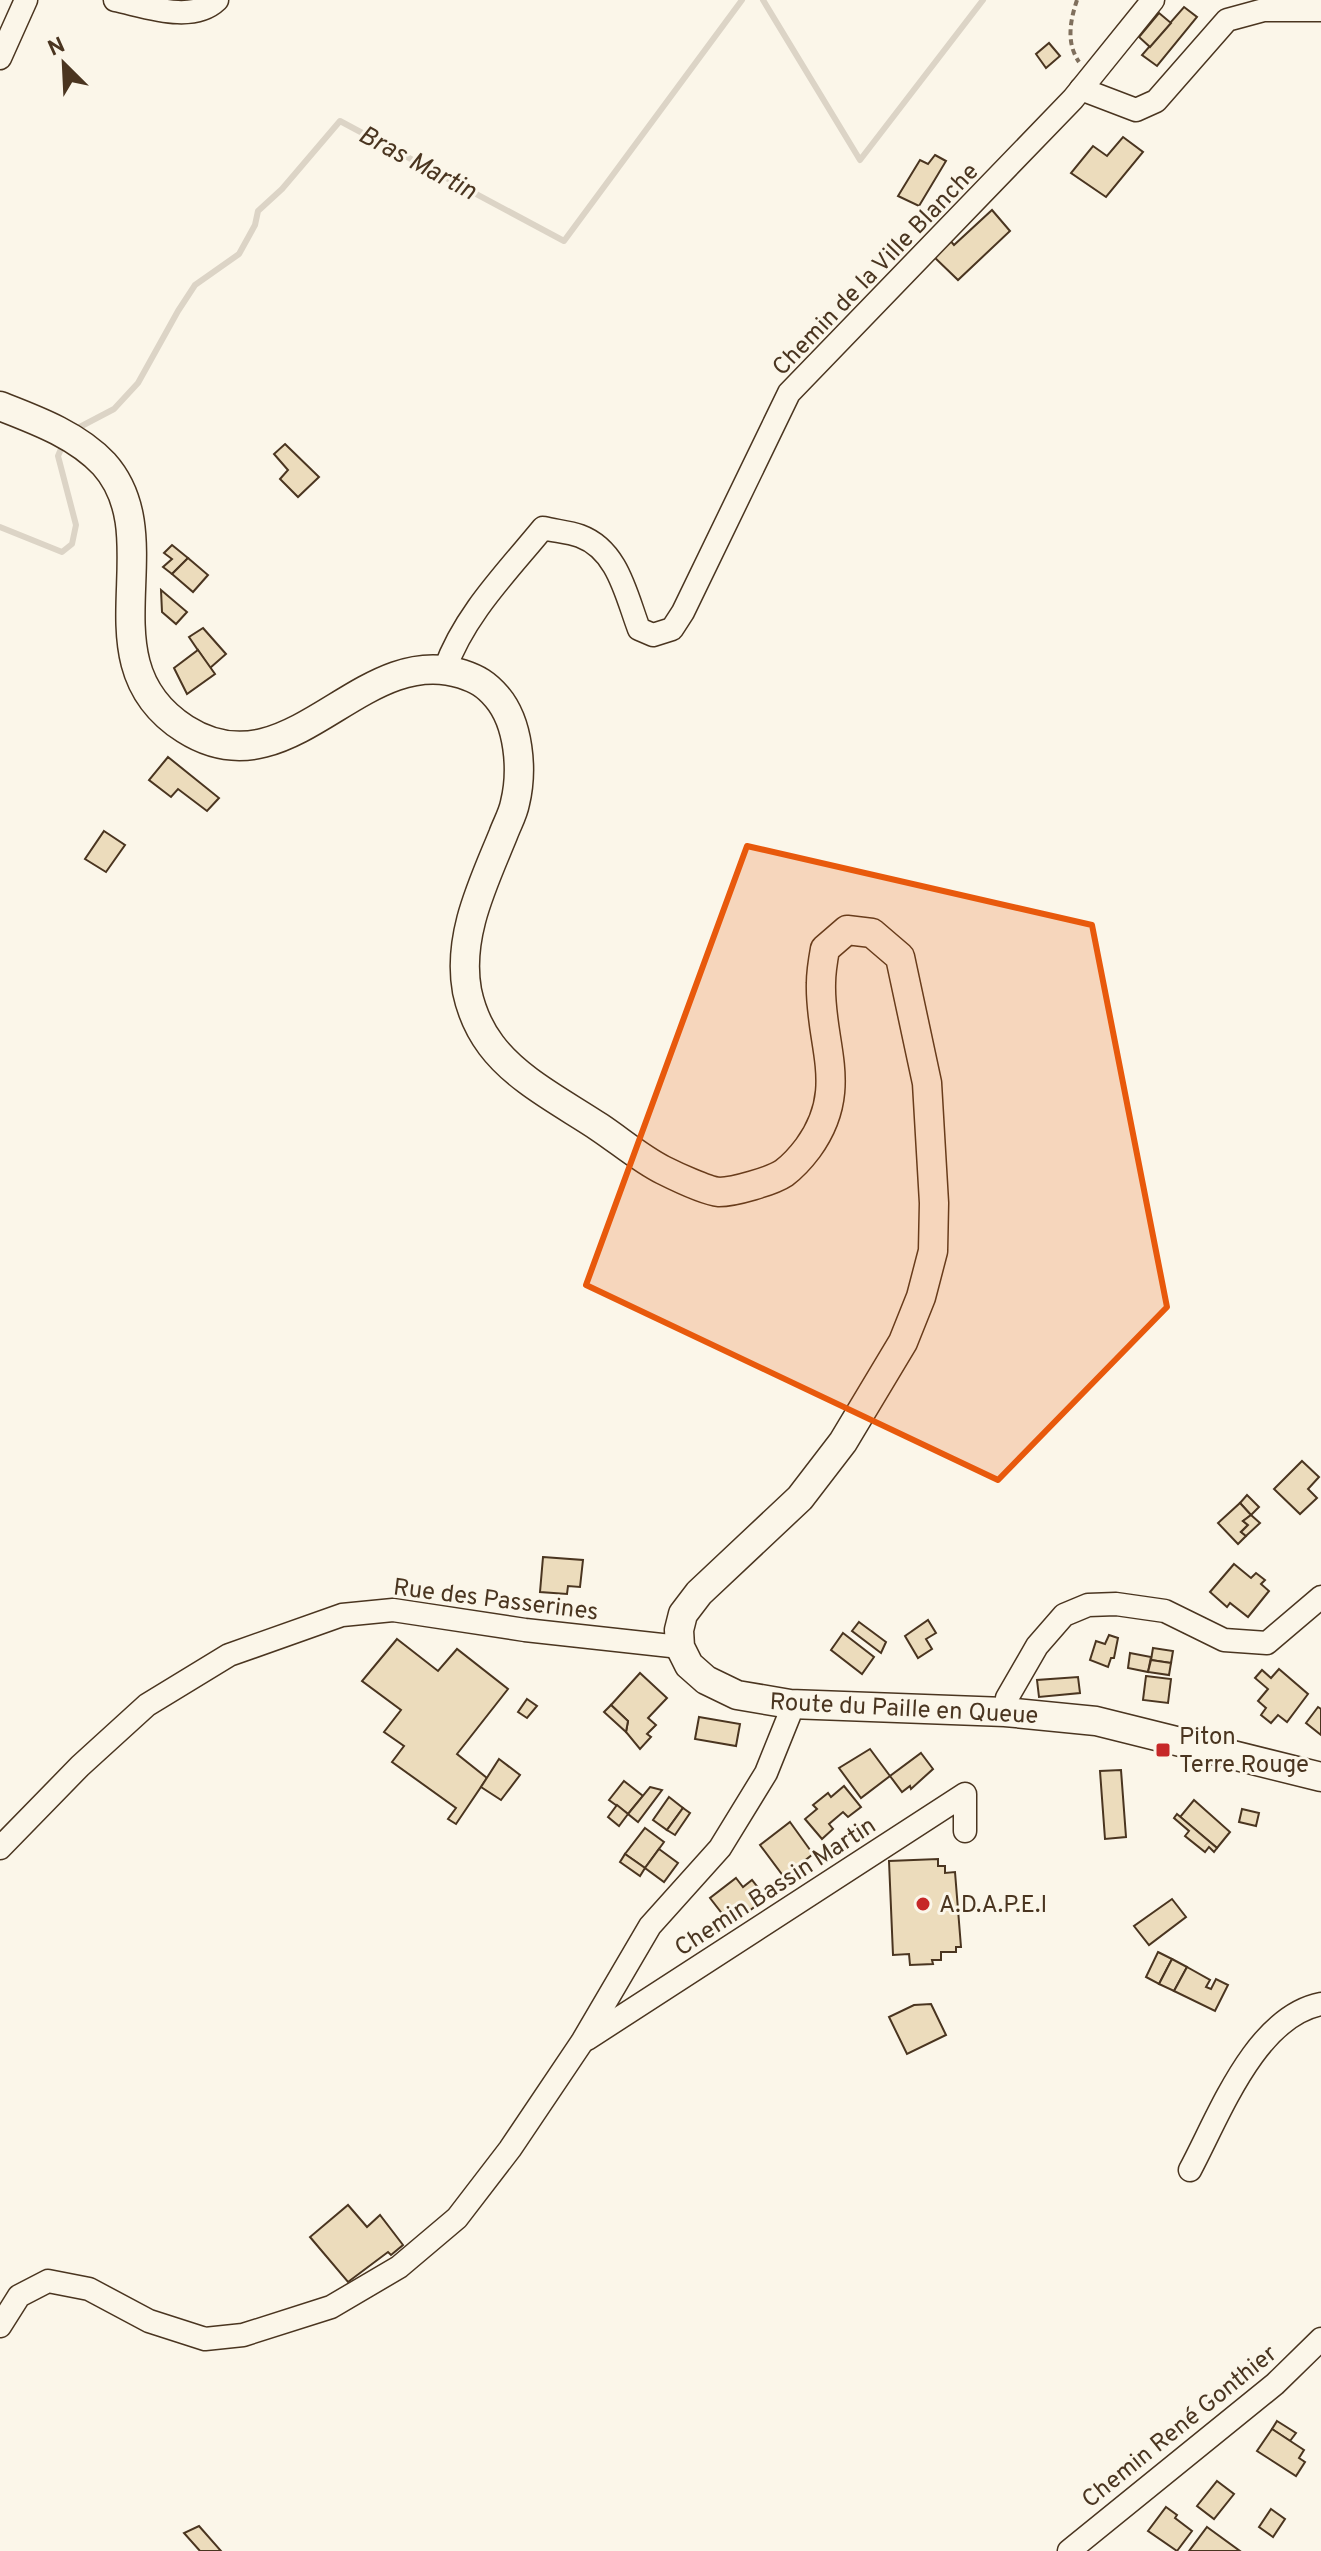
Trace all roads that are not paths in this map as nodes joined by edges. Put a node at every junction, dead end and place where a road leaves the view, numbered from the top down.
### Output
1 (26, 0) edge
2 (115, 0) edge
3 (217, 0) edge
4 (1153, 0) edge
5 (1321, 10) edge
6 (0, 58) edge
7 (1085, 84) junction
8 (0, 406) edge
9 (445, 669) junction
10 (1321, 1597) edge
11 (680, 1647) junction
12 (790, 1704) junction
13 (1005, 1712) junction
14 (1321, 1777) edge
15 (965, 1831) dead end
16 (0, 1848) edge
17 (1321, 2004) edge
18 (582, 2042) junction
19 (1190, 2170) dead end
20 (0, 2326) edge
21 (1321, 2339) edge
22 (1069, 2551) edge

1 - 6 street
2 - 3 street
4 - 7 street, Chemin de la Ville Blanche
5 - 7 street
7 - 9 street, Chemin de la Ville Blanche
8 - 9 main road
9 - 11 main road
10 - 13 street
11 - 12 main road, Route du Paille en Queue
11 - 16 street, Rue des Passerines
12 - 13 main road, Route du Paille en Queue
12 - 18 street, Chemin Bassin Martin
13 - 14 main road, Route du Paille en Queue
15 - 18 street, Chemin Bassin Martin
17 - 19 street
18 - 20 street, Chemin Bassin Martin
21 - 22 street, Chemin René Gonthier

